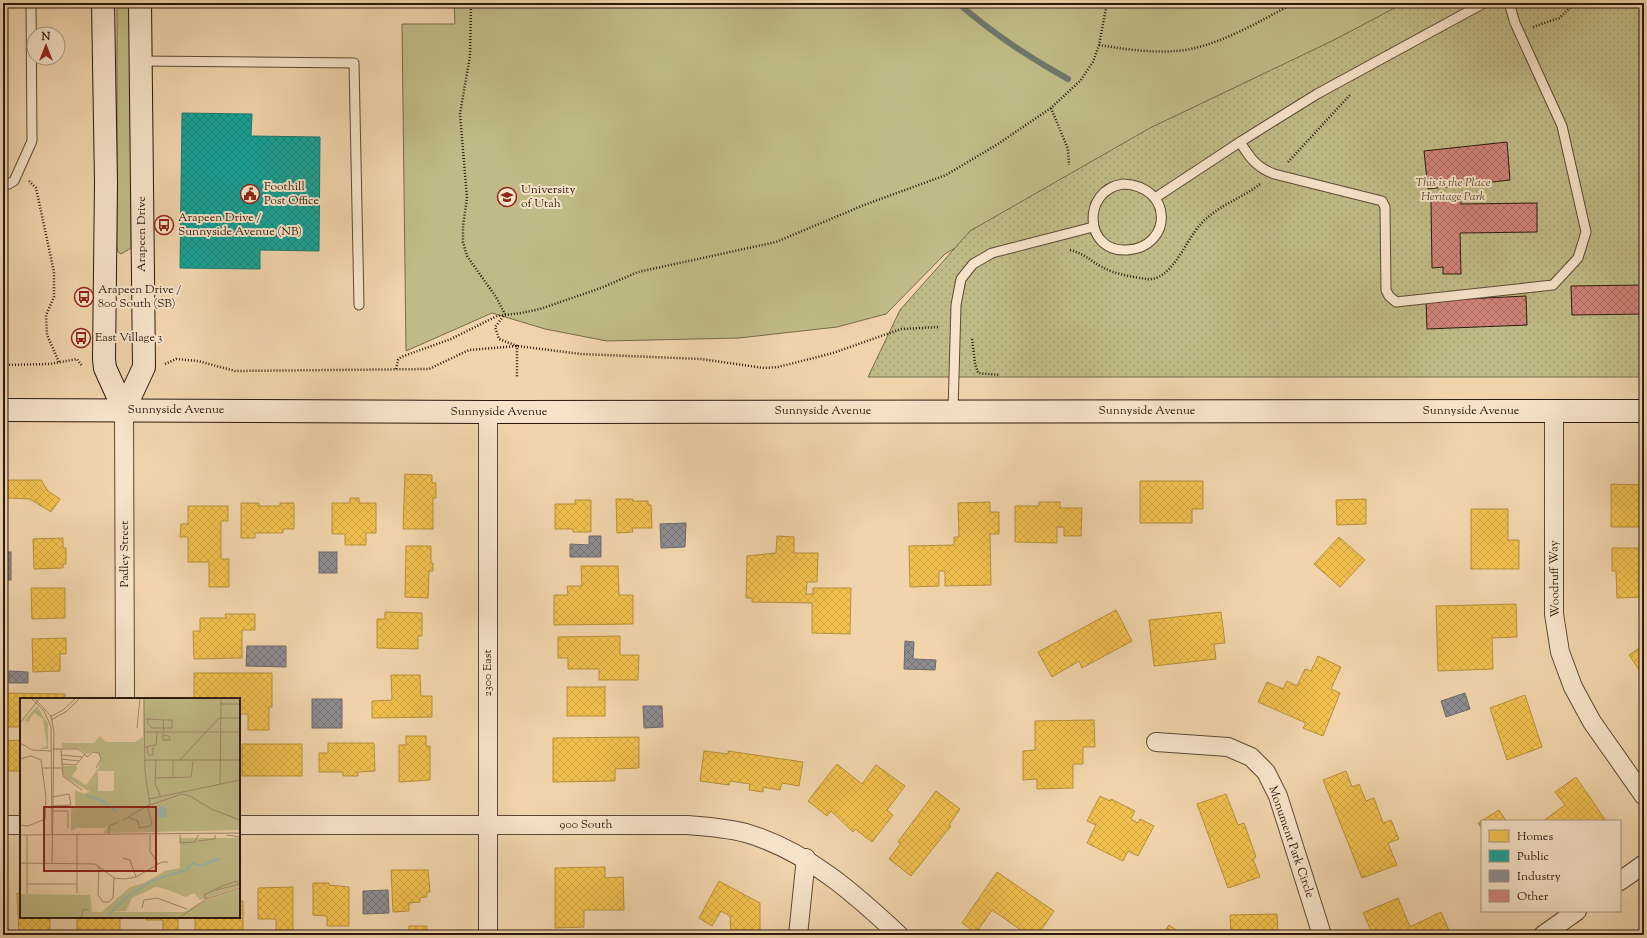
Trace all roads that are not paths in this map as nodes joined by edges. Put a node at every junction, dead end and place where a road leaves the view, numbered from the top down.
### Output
1 (31, 3) edge
2 (103, 3) edge
3 (140, 3) edge
4 (1484, 3) edge
5 (1509, 3) edge
6 (140, 61) junction
7 (1240, 142) junction
8 (3, 187) edge
9 (1155, 198) junction
10 (1093, 227) junction
11 (358, 305) dead end
12 (3, 410) edge
13 (124, 410) junction
14 (953, 411) junction
15 (1554, 411) junction
16 (488, 412) junction
17 (1644, 412) edge
18 (125, 698) edge
19 (1156, 742) dead end
20 (1644, 796) edge
21 (3, 825) edge
22 (20, 825) edge
23 (240, 825) edge
24 (488, 825) junction
25 (806, 858) junction
26 (1644, 864) edge
27 (1621, 880) edge
28 (1576, 912) edge
29 (488, 935) edge
30 (798, 935) edge
31 (899, 935) edge
32 (1322, 935) edge
33 (1543, 935) edge

1 - 8 lane
2 - 13 main road
3 - 6 main road, Arapeen Drive
4 - 7 lane
5 - 7 lane
6 - 11 lane
6 - 13 main road, Arapeen Drive
7 - 9 lane
9 - 10 lane
9 - 10 lane
10 - 14 lane
12 - 13 main road, Sunnyside Avenue
13 - 16 main road, Sunnyside Avenue
13 - 18 street, Padley Street
14 - 15 main road, Sunnyside Avenue
14 - 16 main road, Sunnyside Avenue
15 - 17 main road, Sunnyside Avenue
15 - 20 street, Woodruff Way
16 - 24 street, 2300 East
19 - 32 street, Monument Park Circle
21 - 22 street
23 - 24 street, 900 South
24 - 25 street, 900 South
24 - 29 street, 2300 East
25 - 30 street
25 - 31 street, 900 South
26 - 27 street
28 - 33 street

